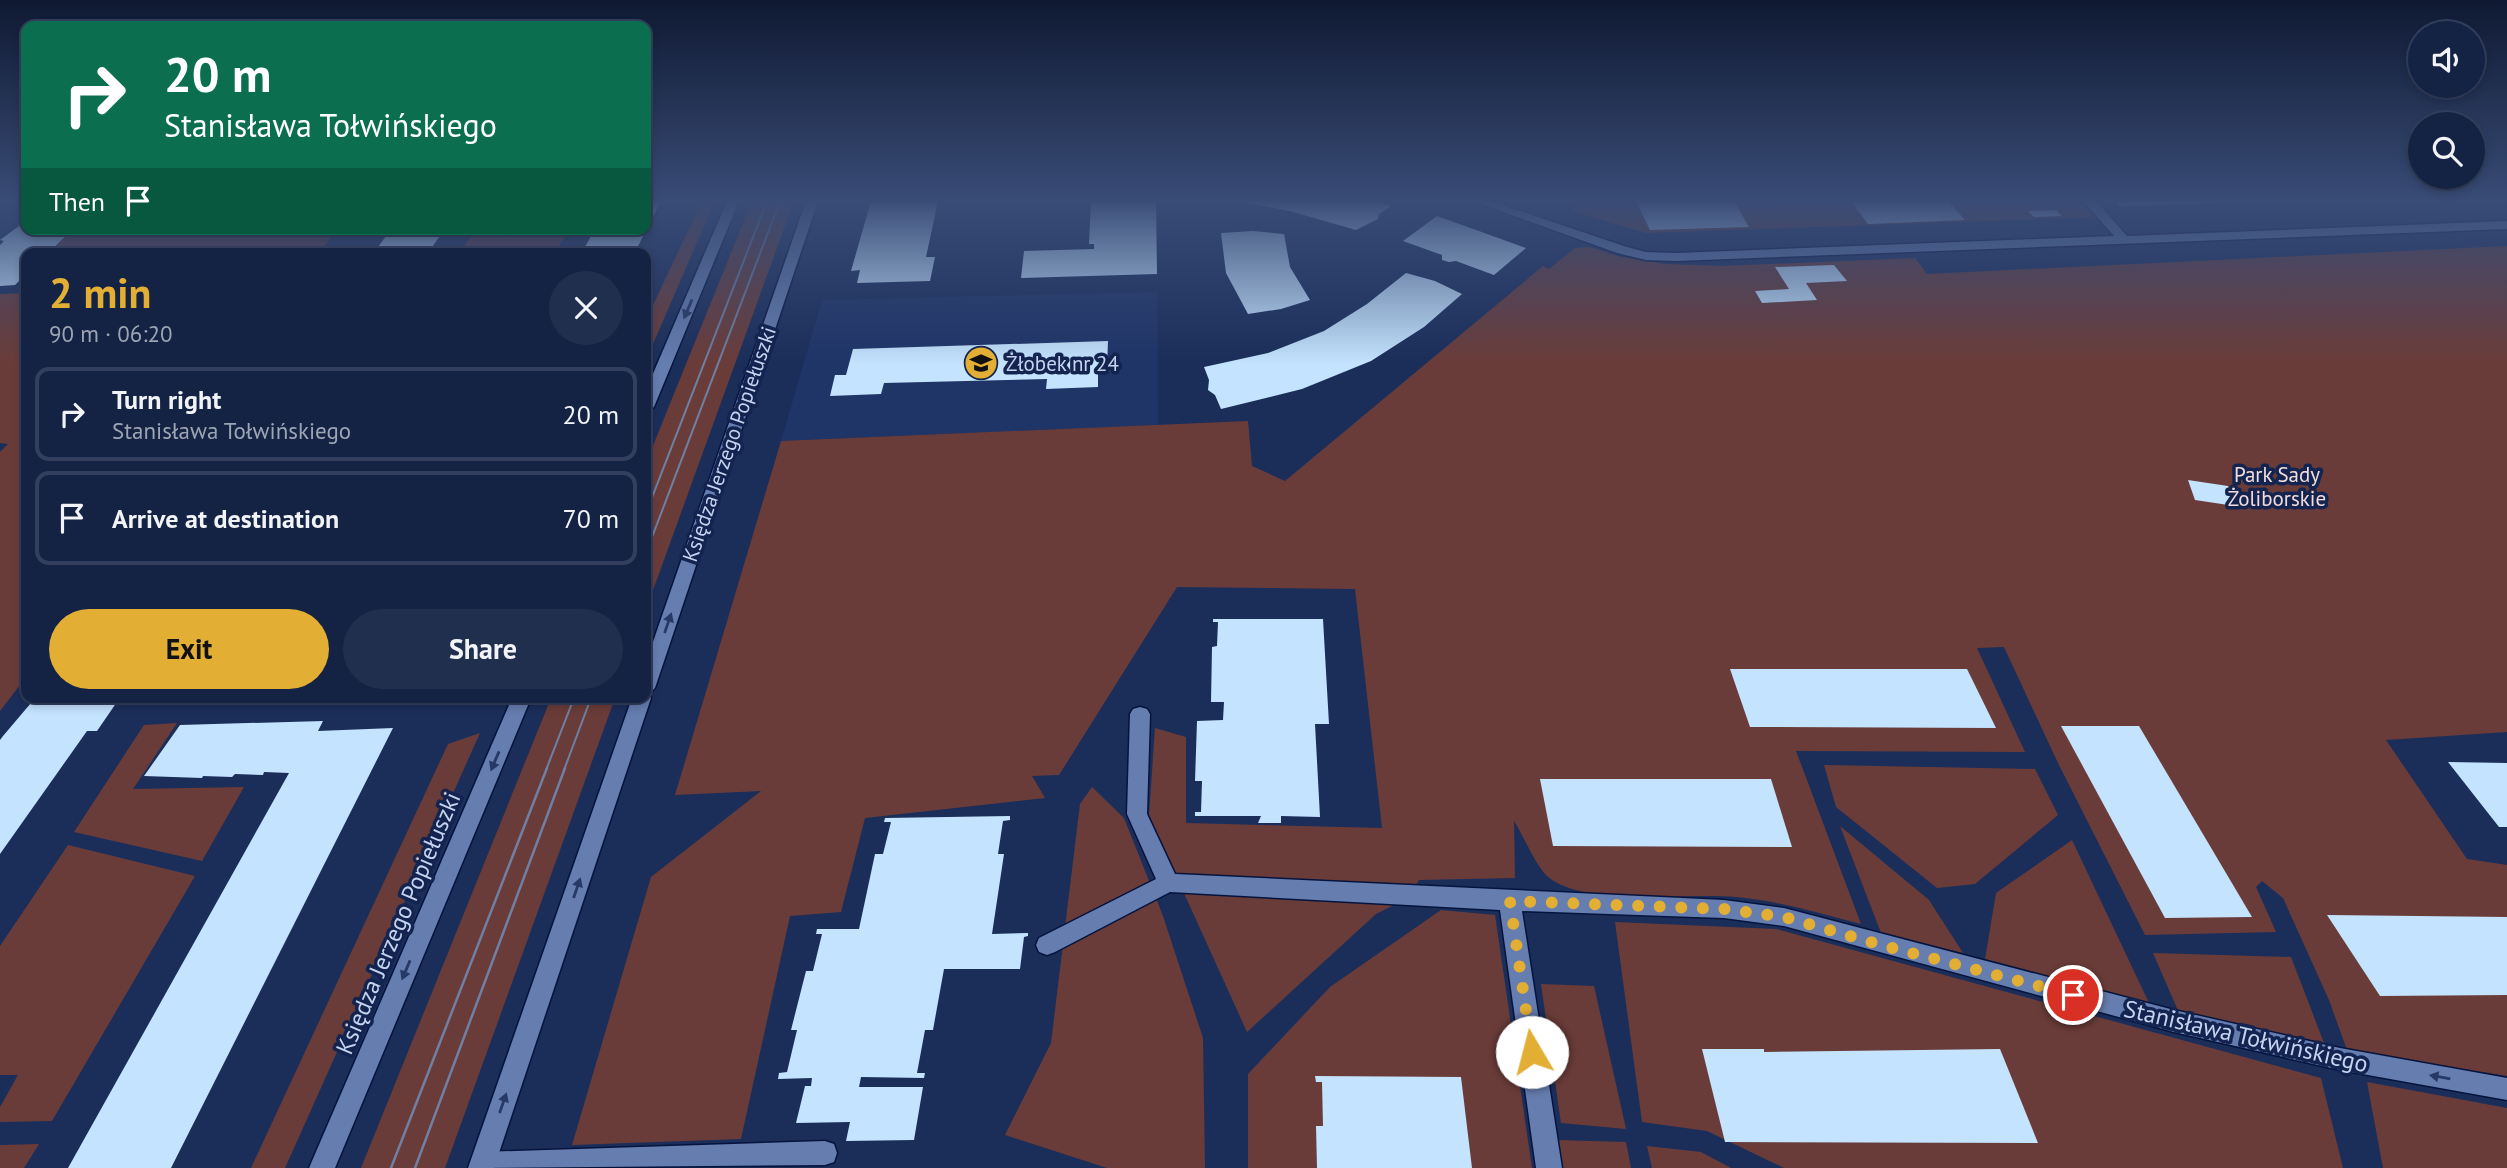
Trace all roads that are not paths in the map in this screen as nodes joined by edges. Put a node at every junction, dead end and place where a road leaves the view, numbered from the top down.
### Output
1 (710, 256) edge
2 (793, 256) edge
3 (1644, 256) edge
4 (1718, 256) edge
5 (651, 395) edge
6 (651, 673) edge
7 (520, 703) edge
8 (640, 703) edge
9 (1140, 714) dead end
10 (1168, 883) junction
11 (1510, 901) junction
12 (1047, 945) dead end
13 (2507, 1088) edge
14 (825, 1153) dead end
15 (482, 1166) edge
16 (322, 1168) edge
17 (1549, 1168) edge

1 -> 5 street
6 -> 2 street, Księdza Jerzego Popiełuszki
3 - 4 street
7 -> 16 street, Księdza Jerzego Popiełuszki
15 -> 8 street
9 - 10 street
10 - 11 street, Stanisława Tołwińskiego
10 - 12 street
13 -> 11 street, Stanisława Tołwińskiego
11 - 17 street
14 - 15 street

